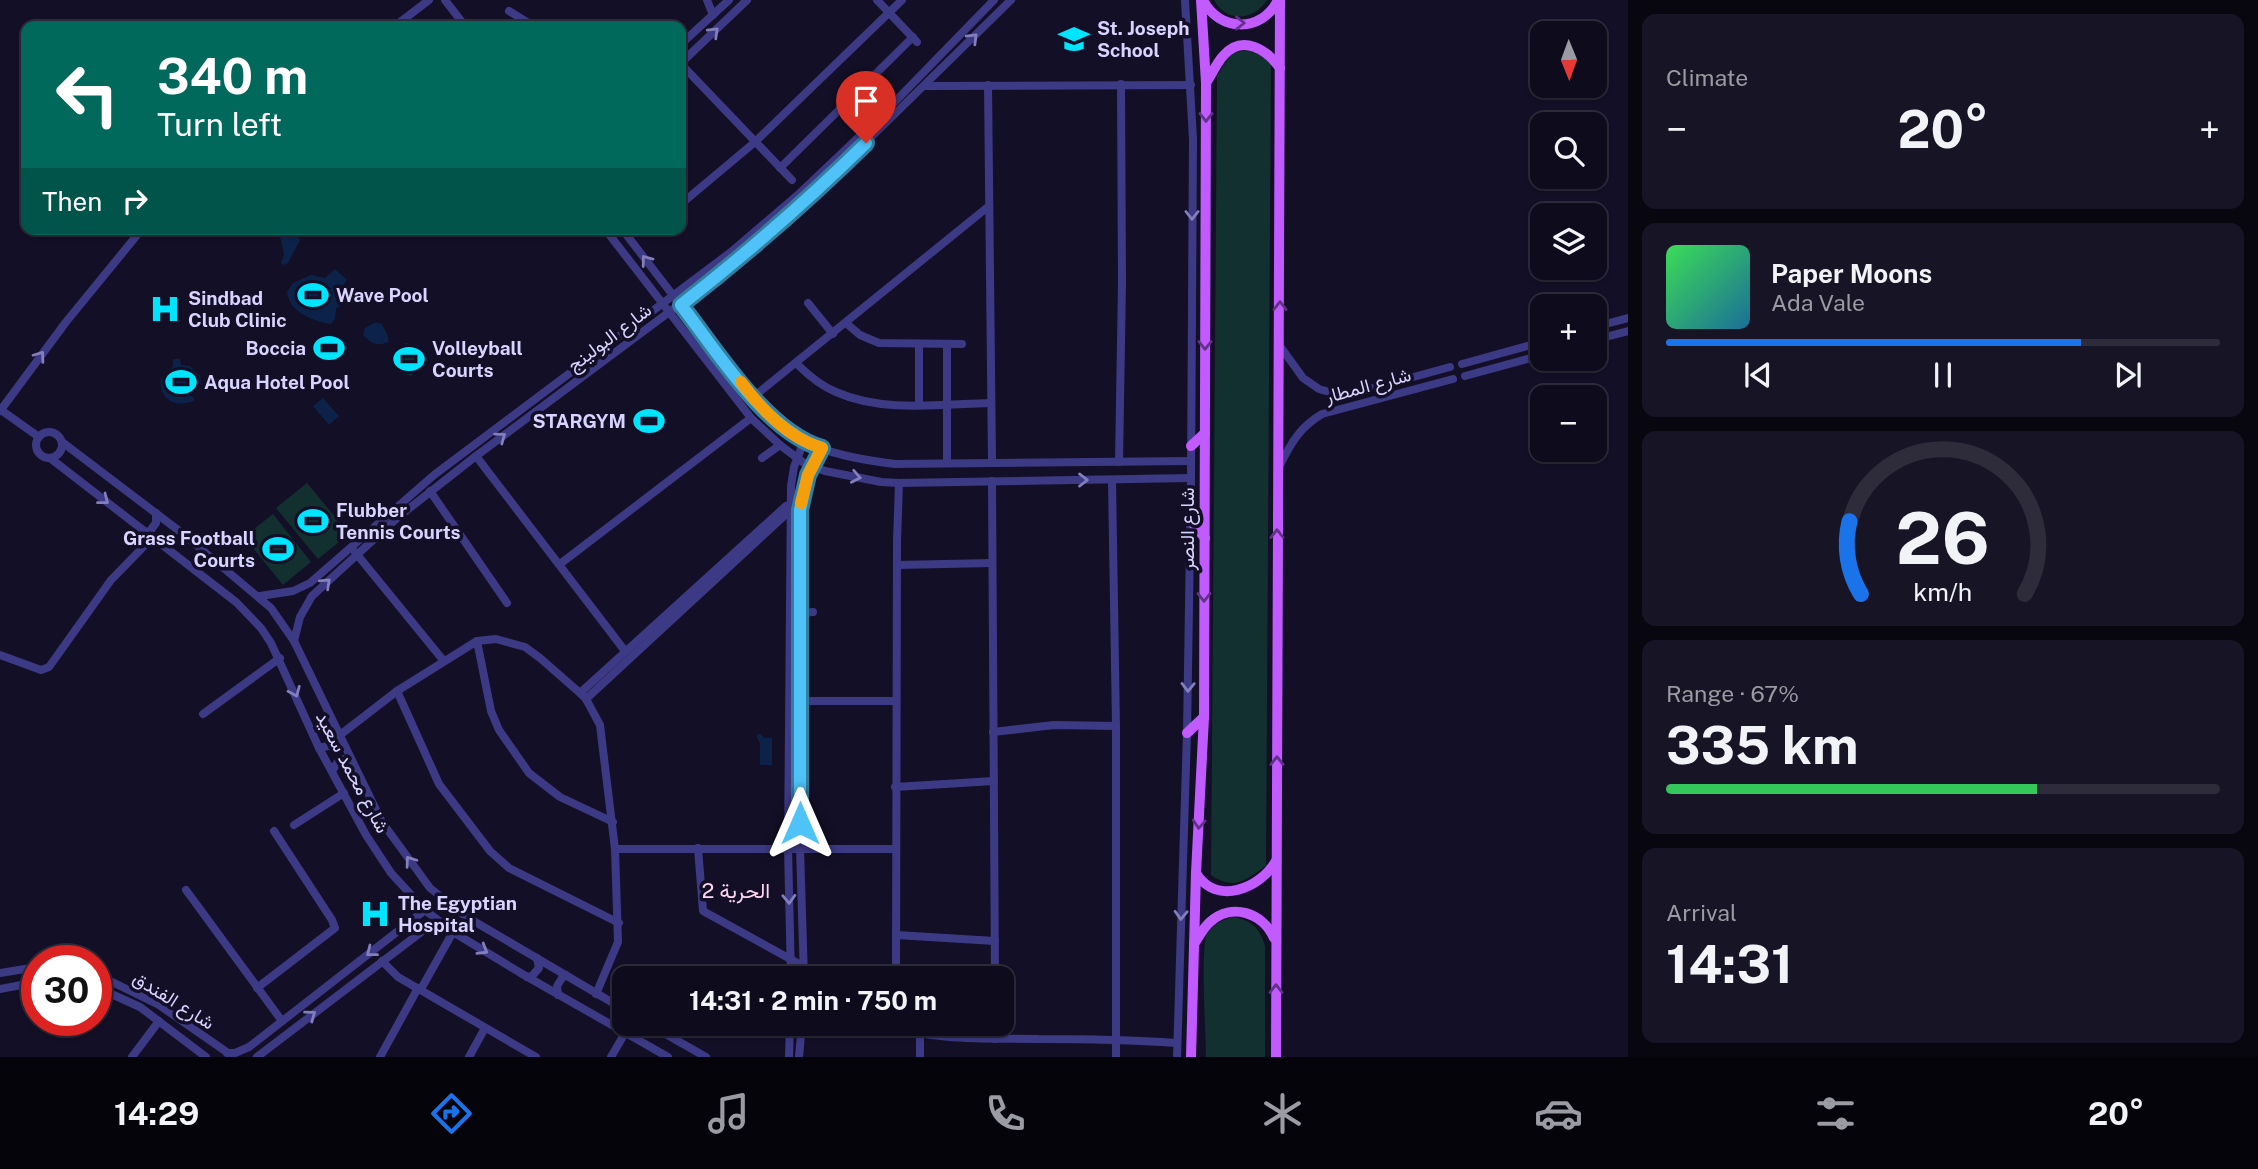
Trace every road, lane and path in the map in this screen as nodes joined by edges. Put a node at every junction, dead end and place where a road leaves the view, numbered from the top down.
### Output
1 (429, 0) edge
2 (445, 0) edge
3 (707, 0) edge
4 (729, 0) edge
5 (747, 0) edge
6 (877, 0) edge
7 (902, 0) edge
8 (994, 0) edge
9 (1011, 0) edge
10 (1185, 0) edge
11 (1202, 0) edge
12 (1279, 0) edge
13 (509, 11) dead end
14 (889, 13) junction
15 (713, 15) junction
16 (402, 21) edge
17 (460, 21) edge
18 (525, 21) edge
19 (686, 39) edge
20 (686, 58) edge
21 (935, 60) junction
22 (686, 68) edge
23 (943, 68) junction
24 (1280, 68) junction
25 (1206, 83) junction
26 (988, 85) junction
27 (1122, 85) junction
28 (1191, 85) junction
29 (925, 86) junction
30 (755, 142) junction
31 (780, 167) junction
32 (792, 180) dead end
33 (800, 193) junction
34 (686, 200) edge
35 (807, 200) junction
36 (989, 206) junction
37 (137, 235) edge
38 (611, 235) edge
39 (627, 235) edge
40 (673, 296) junction
41 (663, 303) junction
42 (808, 303) dead end
43 (681, 305) junction
44 (670, 312) junction
45 (1628, 318) edge
46 (846, 323) junction
47 (1607, 324) edge
48 (1628, 331) edge
49 (833, 334) junction
50 (1607, 337) edge
51 (919, 344) junction
52 (947, 344) junction
53 (962, 344) dead end
54 (1530, 345) edge
55 (1280, 346) junction
56 (1516, 349) junction
57 (1530, 358) edge
58 (1520, 361) junction
59 (797, 364) junction
60 (1462, 364) dead end
61 (1450, 367) dead end
62 (1465, 376) dead end
63 (1454, 379) dead end
64 (1403, 380) junction
65 (1406, 391) junction
66 (752, 398) junction
67 (991, 403) junction
68 (919, 404) junction
69 (947, 404) junction
70 (522, 407) junction
71 (0, 411) edge
72 (513, 415) junction
73 (529, 417) junction
74 (751, 418) junction
75 (519, 424) junction
76 (1205, 433) junction
77 (39, 437) junction
78 (804, 441) junction
79 (62, 442) junction
80 (780, 445) junction
81 (1191, 446) junction
82 (822, 448) junction
83 (476, 456) junction
84 (50, 457) junction
85 (762, 458) dead end
86 (797, 458) junction
87 (1168, 461) junction
88 (1191, 461) junction
89 (992, 462) junction
90 (1119, 462) junction
91 (947, 463) junction
92 (812, 466) junction
93 (1277, 471) junction
94 (1191, 478) junction
95 (1168, 479) junction
96 (1112, 480) junction
97 (992, 481) junction
98 (899, 483) junction
99 (430, 491) junction
100 (801, 506) junction
101 (791, 508) junction
102 (156, 513) junction
103 (1191, 521) junction
104 (182, 533) junction
105 (149, 535) junction
106 (1205, 537) junction
107 (171, 542) junction
108 (354, 551) junction
109 (992, 563) junction
110 (560, 564) junction
111 (897, 565) junction
112 (260, 596) junction
113 (686, 602) junction
114 (507, 603) dead end
115 (813, 612) dead end
116 (800, 613) junction
117 (294, 641) junction
118 (477, 641) junction
119 (625, 651) junction
120 (0, 654) edge
121 (280, 658) junction
122 (443, 660) junction
123 (397, 691) junction
124 (583, 696) junction
125 (800, 701) junction
126 (897, 701) junction
127 (203, 714) dead end
128 (1204, 717) junction
129 (1116, 726) junction
130 (993, 732) junction
131 (1187, 733) junction
132 (340, 735) junction
133 (319, 748) junction
134 (352, 761) junction
135 (332, 771) junction
136 (994, 781) junction
137 (895, 787) junction
138 (344, 793) junction
139 (613, 822) junction
140 (294, 825) dead end
141 (274, 831) dead end
142 (698, 848) junction
143 (788, 848) junction
144 (800, 848) junction
145 (615, 849) junction
146 (895, 849) junction
147 (1276, 860) junction
148 (1196, 873) junction
149 (186, 890) dead end
150 (425, 910) junction
151 (437, 920) junction
152 (619, 923) junction
153 (453, 932) junction
154 (896, 935) junction
155 (995, 942) junction
156 (1194, 944) junction
157 (1276, 948) junction
158 (537, 958) junction
159 (790, 959) junction
160 (382, 961) junction
161 (790, 966) edge
162 (803, 966) joint
163 (896, 966) edge
164 (995, 966) edge
165 (21, 970) edge
166 (0, 973) edge
167 (566, 975) junction
168 (527, 977) junction
169 (112, 982) edge
170 (21, 985) edge
171 (257, 988) junction
172 (0, 989) edge
173 (420, 989) junction
174 (112, 994) edge
175 (596, 994) junction
176 (558, 995) junction
177 (612, 1003) edge
178 (159, 1021) junction
179 (282, 1021) junction
180 (612, 1026) edge
181 (485, 1028) junction
182 (623, 1036) edge
183 (630, 1036) edge
184 (669, 1036) edge
185 (790, 1036) edge
186 (801, 1036) edge
187 (920, 1036) edge
188 (958, 1036) edge
189 (995, 1039) joint
190 (1116, 1040) junction
191 (1177, 1043) junction
192 (230, 1055) edge
193 (132, 1057) edge
194 (206, 1057) edge
195 (257, 1057) edge
196 (380, 1057) edge
197 (468, 1057) edge
198 (536, 1057) edge
199 (611, 1057) edge
200 (668, 1057) edge
201 (706, 1057) edge
202 (789, 1057) edge
203 (799, 1057) edge
204 (920, 1057) edge
205 (1116, 1057) edge
206 (1177, 1057) edge
207 (1191, 1057) edge
208 (1276, 1057) edge

1 - 16 street
2 - 17 street
3 - 15 street
4 - 15 street
20 -> 5 street
6 - 14 street
7 - 14 street
8 - 21 street, شارع البولينج
23 -> 9 street, شارع البولينج
10 - 28 street
11 -> 12 main road
11 - 25 main road, شارع النصر
12 - 24 main road
13 - 18 street
14 - 30 street
14 - 31 street
15 - 19 street
21 - 23 street
21 - 33 street, شارع البولينج
22 - 30 street
23 - 29 street, شارع البولينج
24 - 25 main road
55 -> 24 main road
25 -> 76 main road, شارع النصر
26 - 27 street
26 - 29 street
26 - 36 street
27 - 28 street
27 - 90 street
28 -> 81 street
29 - 35 street, شارع البولينج
30 - 31 street
30 - 34 street
31 - 32 street
33 - 35 street
33 - 40 street, شارع البولينج
35 - 43 street, شارع البولينج
36 - 46 street
36 - 67 street
71 -> 37 street
38 - 41 street
40 -> 39 street
40 - 41 street, شارع البولينج
40 - 43 street
41 - 44 street
41 - 70 street, شارع البولينج
42 - 49 street
43 - 44 street, شارع البولينج
43 - 66 street
44 - 73 street, شارع البولينج
44 - 74 street
45 - 47 street
46 - 49 street
46 - 51 street
48 - 50 street
49 - 59 street
51 - 52 street
51 - 68 street
52 - 53 street
52 - 69 street
54 - 56 street
55 - 64 street, شارع المطار
55 - 93 main road
56 - 58 street
56 - 60 street
57 - 58 street
58 - 62 street
59 - 66 street
59 - 68 street
61 - 64 street, شارع المطار
63 - 65 street, شارع المطار
64 - 65 street
65 - 93 street, شارع المطار
66 - 78 street
67 - 69 street
67 - 89 street
68 - 69 street
69 - 91 street
70 - 72 street, شارع البولينج
70 - 73 street
71 - 77 street
72 - 75 street
72 - 108 street, شارع البولينج
73 - 75 street, شارع البولينج
74 - 80 street
74 - 110 street
83 -> 75 street, شارع البولينج
76 - 81 main road
76 - 106 main road, شارع النصر
77 - 79 street
77 - 84 street
78 - 82 street
78 - 86 street
79 - 84 street
79 - 102 street, شارع محمد سعيد
80 - 85 street
80 - 86 street
81 - 88 street
82 - 91 street
82 - 92 street
83 - 99 street, شارع البولينج
83 - 110 street
84 -> 105 street, شارع محمد سعيد
86 - 92 street
86 - 101 street
87 - 88 street
87 - 90 street
87 - 95 street
88 - 94 street
89 - 90 street
89 - 91 street
92 -> 98 street
92 - 100 street
147 -> 93 main road
94 - 95 street
94 - 103 street
95 - 96 street
97 -> 96 street
96 - 129 street
97 - 98 street
97 - 109 street
98 - 111 street
99 - 108 street, شارع البولينج
99 - 114 street
100 - 101 street
100 - 116 street
101 - 113 street
101 - 143 street
102 - 104 street, شارع محمد سعيد
102 - 105 street
103 - 106 main road
103 -> 131 street
104 - 107 street
104 - 112 street, شارع محمد سعيد
105 - 107 street, شارع محمد سعيد
105 - 120 street
106 -> 128 main road, شارع النصر
107 - 121 street, شارع محمد سعيد
108 - 112 street, شارع البولينج
117 -> 108 street, شارع البولينج
108 - 122 street
109 - 111 street
109 - 130 street
110 - 119 street
111 - 126 street
112 - 117 street, شارع محمد سعيد
113 - 119 street
113 - 124 street
115 - 116 street
116 - 125 street
117 - 132 street, شارع محمد سعيد
118 - 122 street
118 - 124 street
118 - 139 street
119 - 124 street
121 - 127 street
121 -> 133 street, شارع محمد سعيد
122 - 123 street
123 - 132 street
123 - 152 street
124 - 139 street
125 - 126 street
125 - 144 street
126 - 137 street
128 - 131 main road
128 -> 148 main road, شارع النصر
129 - 130 street
129 - 190 street
130 - 136 street
131 -> 191 street
132 - 133 street
132 - 134 street, شارع محمد سعيد
133 - 135 street, شارع محمد سعيد
134 - 135 street
158 -> 134 street, شارع محمد سعيد
135 - 138 street, شارع محمد سعيد
136 - 137 street
136 - 155 street
137 - 146 street
138 - 140 street
138 - 150 street, شارع محمد سعيد
139 - 145 street
141 - 171 street
142 - 143 street
142 - 145 street
142 - 159 street
143 - 144 street
143 -> 159 street
144 - 146 street
144 - 162 street
145 - 152 street
146 - 154 street
147 - 148 main road
147 - 157 main road
148 - 156 main road, شارع النصر
149 - 171 street
150 - 151 street, شارع محمد سعيد
150 -> 179 street
151 - 153 street, شارع محمد سعيد
151 - 160 street
152 - 175 street
153 -> 168 street, شارع محمد سعيد
153 - 173 street
154 - 155 street
154 - 163 street
155 - 164 street
156 - 157 main road
156 - 207 main road, شارع النصر
208 -> 157 main road
158 - 167 street, شارع محمد سعيد
158 - 168 street
159 - 161 street
159 - 162 street
160 - 173 street
195 -> 160 street
165 - 166 street
167 - 175 street, شارع محمد سعيد
167 - 176 street
168 - 176 street, شارع محمد سعيد
169 - 192 street, شارع الفندق
170 - 172 street
171 - 179 street
173 - 181 street
173 - 196 street
174 - 178 street, شارع الفندق
175 - 177 street, شارع محمد سعيد
176 - 180 street, شارع محمد سعيد
178 - 193 street
178 - 194 street, شارع الفندق
179 - 192 street
181 - 197 street
181 - 198 street
182 - 199 street
183 - 200 street, شارع محمد سعيد
184 - 201 street
185 - 202 street
186 - 203 street
187 - 204 street
188 - 189 street
189 - 190 street
190 - 191 street
190 - 205 street
191 - 206 street

